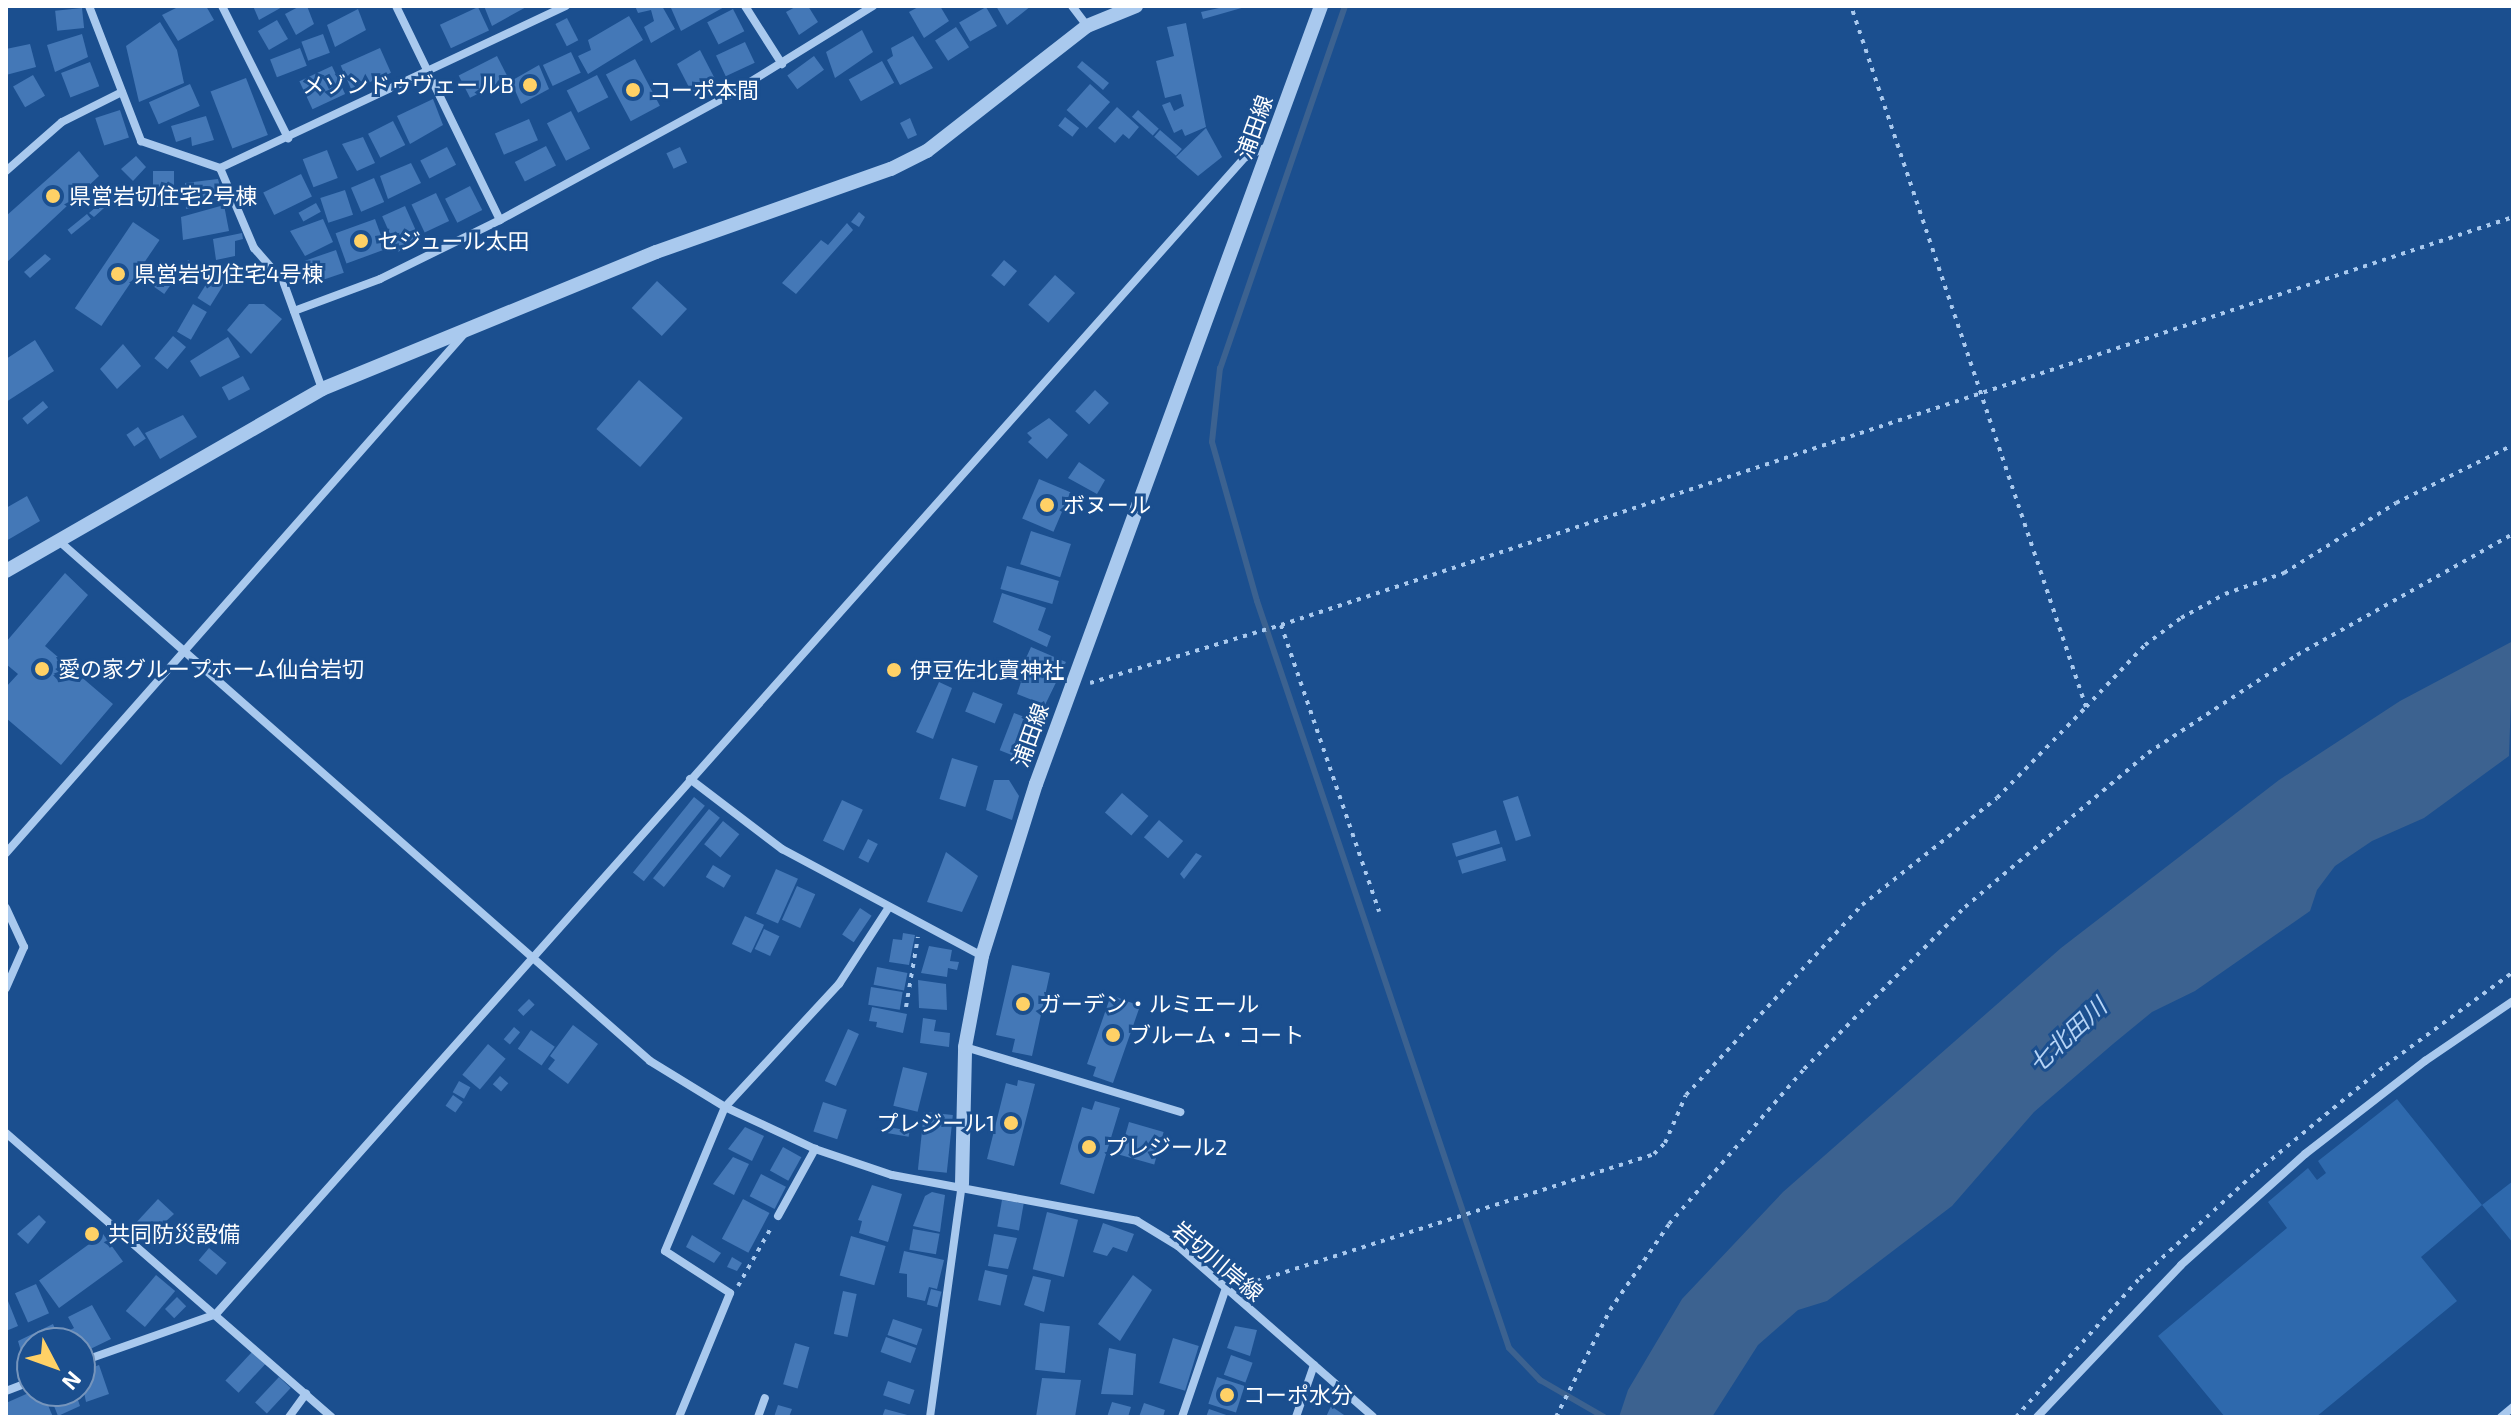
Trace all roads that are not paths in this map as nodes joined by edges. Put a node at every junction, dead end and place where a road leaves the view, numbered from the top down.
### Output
1 (89, 6) edge
2 (222, 6) edge
3 (396, 6) edge
4 (566, 6) edge
5 (745, 6) edge
6 (873, 6) edge
7 (1072, 6) edge
8 (1136, 6) edge
9 (1321, 6) edge
10 (548, 10) edge
11 (1087, 26) junction
12 (782, 64) junction
13 (426, 72) junction
14 (122, 92) junction
15 (288, 138) junction
16 (1271, 145) junction
17 (220, 168) junction
18 (6, 171) edge
19 (500, 220) junction
20 (294, 311) junction
21 (474, 323) junction
22 (322, 389) junction
23 (59, 541) junction
24 (6, 571) edge
25 (184, 651) junction
26 (690, 779) junction
27 (6, 853) edge
28 (889, 907) junction
29 (6, 908) edge
30 (982, 956) junction
31 (531, 958) junction
32 (6, 988) edge
33 (2513, 1001) edge
34 (965, 1047) junction
35 (725, 1107) junction
36 (1180, 1112) dead end
37 (6, 1133) edge
38 (815, 1149) junction
39 (962, 1184) junction
40 (778, 1216) road end
41 (1226, 1288) junction
42 (216, 1314) junction
43 (96, 1356) edge
44 (1314, 1365) junction
45 (306, 1394) junction
46 (765, 1398) dead end
47 (2513, 1407) edge
48 (289, 1417) edge
49 (332, 1417) edge
50 (679, 1417) edge
51 (758, 1417) edge
52 (930, 1417) edge
53 (1182, 1417) edge
54 (1296, 1417) edge
55 (1373, 1417) edge
56 (2037, 1417) edge
57 (2501, 1417) edge

1 - 14 street
2 - 15 street
3 - 13 street
4 - 10 street
5 - 12 street
6 - 12 street
7 - 11 street
8 - 11 street
9 - 16 street, 浦田線
10 - 13 street
11 - 21 street
12 - 19 street
13 - 15 street
13 - 19 street
14 - 17 street
14 - 18 street
15 - 17 street
16 - 26 street
16 - 30 street, 浦田線
17 - 20 street
19 - 20 street
20 - 22 street
21 - 22 street
21 - 25 street
22 - 23 street
23 - 24 street
23 - 25 street, 岩切川岸線
25 - 27 street
25 - 31 street, 岩切川岸線
26 - 28 street
26 - 31 street
28 - 30 street
28 - 35 street
29 - 32 street
30 - 34 street, 浦田線
31 - 35 street, 岩切川岸線
31 - 42 street
33 - 56 street
34 - 36 street
34 - 39 street, 浦田線
35 - 38 street, 岩切川岸線
35 - 50 street
37 - 42 street
38 - 39 street, 岩切川岸線
38 - 40 street
39 - 41 street, 岩切川岸線
39 - 52 street, 浦田線
41 - 44 street, 岩切川岸線
41 - 53 street
42 - 43 street
42 - 45 street
44 - 54 street
44 - 55 street, 岩切川岸線
45 - 48 street
45 - 49 street
46 - 51 street
47 - 57 street

